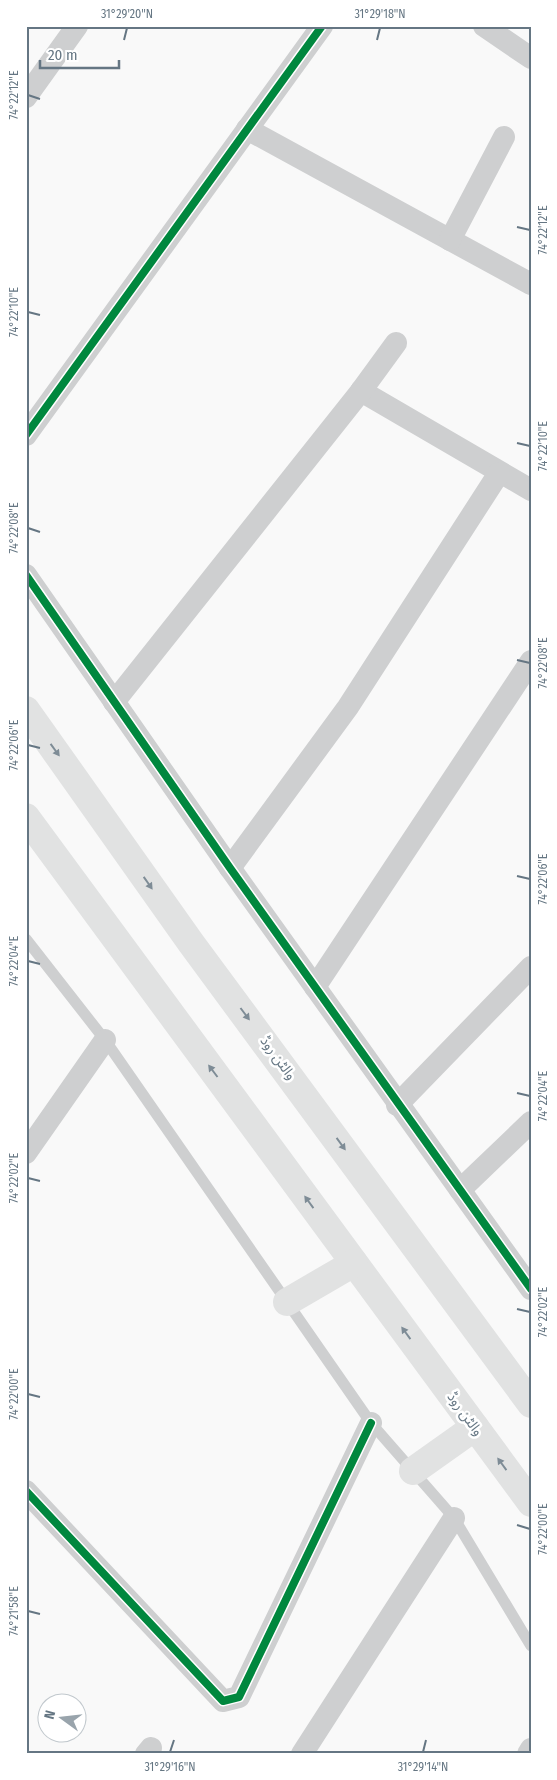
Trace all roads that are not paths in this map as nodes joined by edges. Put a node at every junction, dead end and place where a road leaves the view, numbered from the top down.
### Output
1 (77, 26) edge
2 (322, 26) edge
3 (484, 26) edge
4 (531, 58) edge
5 (26, 97) edge
6 (247, 129) junction
7 (504, 137) dead end
8 (450, 240) junction
9 (531, 284) edge
10 (396, 343) dead end
11 (361, 391) junction
12 (26, 435) edge
13 (498, 473) junction
14 (531, 490) edge
15 (26, 575) edge
16 (531, 661) edge
17 (114, 702) junction
18 (26, 710) edge
19 (26, 817) edge
20 (230, 868) junction
21 (26, 939) edge
22 (531, 967) edge
23 (315, 987) junction
24 (105, 1040) junction
25 (398, 1105) junction
26 (531, 1122) edge
27 (26, 1153) edge
28 (460, 1190) junction
29 (354, 1263) junction
30 (531, 1289) edge
31 (287, 1302) junction
32 (531, 1404) edge
33 (371, 1423) junction
34 (475, 1427) junction
35 (413, 1471) junction
36 (26, 1491) edge
37 (531, 1503) edge
38 (454, 1518) junction
39 (531, 1646) edge
40 (531, 1749) edge
41 (302, 1754) edge
42 (528, 1754) edge

1 - 5 street
2 - 6 street
3 - 4 street
6 - 8 street
6 - 12 street
7 - 8 street
8 - 9 street
10 - 11 street
11 - 13 street
11 - 17 street
13 - 14 street
13 - 20 street
15 - 17 street
16 - 23 street
17 - 20 street
18 -> 32 main road, والٹن روڈ
29 -> 19 main road, والٹن روڈ
20 - 23 street
21 - 24 lane
22 - 25 street
23 - 25 street
24 - 27 street
24 - 31 lane
25 - 28 street
26 - 28 street
28 - 30 street
29 - 31 main road
34 -> 29 main road, والٹن روڈ
31 - 33 lane
33 - 35 lane
33 - 36 street
34 - 35 main road
37 -> 34 main road, والٹن روڈ
35 - 38 lane
38 - 39 lane
38 - 41 street
40 - 42 street

